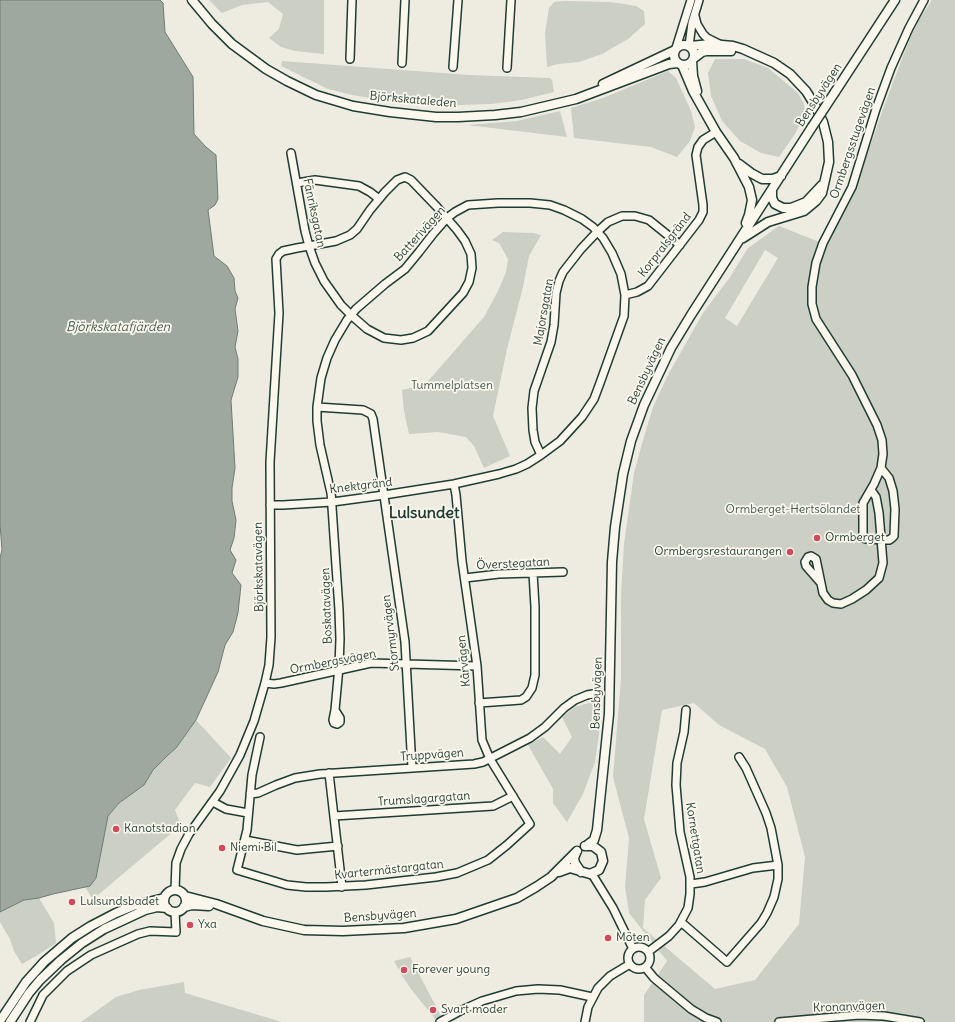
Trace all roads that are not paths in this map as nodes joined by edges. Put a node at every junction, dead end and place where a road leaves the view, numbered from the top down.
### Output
1 (192, 0) edge
2 (352, 0) edge
3 (406, 0) edge
4 (458, 0) edge
5 (511, 0) edge
6 (691, 0) edge
7 (699, 0) edge
8 (895, 0) edge
9 (924, 0) edge
10 (695, 11) junction
11 (721, 44) junction
12 (689, 46) junction
13 (676, 49) junction
14 (750, 53) junction
15 (350, 59) dead end
16 (693, 59) junction
17 (402, 63) dead end
18 (680, 64) junction
19 (453, 67) dead end
20 (507, 68) dead end
21 (570, 99) junction
22 (700, 102) junction
23 (716, 132) junction
24 (291, 153) dead end
25 (734, 158) junction
26 (781, 176) junction
27 (400, 178) joint
28 (296, 183) junction
29 (823, 184) junction
30 (773, 188) junction
31 (379, 199) junction
32 (447, 218) junction
33 (597, 232) junction
34 (680, 245) junction
35 (309, 246) junction
36 (736, 246) junction
37 (625, 295) junction
38 (350, 315) junction
39 (317, 407) junction
40 (541, 455) junction
41 (881, 468) junction
42 (454, 484) junction
43 (871, 490) junction
44 (384, 495) junction
45 (332, 502) junction
46 (270, 505) junction
47 (880, 541) junction
48 (563, 572) dead end
49 (533, 573) junction
50 (465, 578) junction
51 (820, 582) dead end
52 (407, 663) junction
53 (477, 666) junction
54 (338, 670) junction
55 (265, 683) junction
56 (599, 693) dead end
57 (480, 703) junction
58 (335, 710) dead end
59 (686, 710) dead end
60 (260, 737) dead end
61 (739, 757) dead end
62 (490, 759) junction
63 (412, 768) junction
64 (329, 773) junction
65 (250, 794) junction
66 (513, 796) junction
67 (213, 802) junction
68 (248, 813) junction
69 (599, 814) junction
70 (334, 816) junction
71 (530, 824) joint
72 (245, 840) junction
73 (338, 846) junction
74 (586, 846) junction
75 (577, 851) junction
76 (603, 856) junction
77 (778, 865) junction
78 (580, 872) junction
79 (592, 874) junction
80 (551, 877) junction
81 (691, 884) junction
82 (342, 886) junction
83 (175, 890) junction
84 (185, 896) junction
85 (164, 898) junction
86 (184, 907) junction
87 (167, 908) junction
88 (227, 909) junction
89 (175, 912) junction
90 (681, 922) junction
91 (633, 949) junction
92 (648, 952) junction
93 (630, 964) junction
94 (645, 967) junction
95 (592, 997) junction
96 (839, 1019) edge
97 (0, 1021) edge
98 (10, 1022) edge
99 (30, 1022) edge
100 (440, 1022) edge
101 (585, 1022) edge
102 (718, 1022) edge
103 (779, 1022) edge
104 (920, 1022) edge

1 - 21 main road, Björkskataleden
2 - 15 street
3 - 17 street
4 - 19 street
5 - 20 street
6 - 13 street
7 - 10 street
8 - 26 main road, Bensbyvägen, bridge
9 - 41 street, Ormbergsstugevägen
10 - 11 street
10 - 12 street
11 - 12 main road
11 - 14 main road
12 - 13 main road
12 - 16 main road
13 - 18 main road
13 - 21 main road, Björkskataleden
14 - 16 main road
14 - 29 main road
16 - 18 main road
16 - 22 main road
18 - 21 main road, Björkskataleden
18 - 22 main road
22 - 23 main road
23 - 25 main road
23 - 34 street, Korpralsgränd
24 - 28 street, Fänriksgatan
25 - 26 main road
25 - 36 main road
26 - 30 main road, Bensbyvägen
27 - 31 street, Björkskatavägen
27 - 32 street, Fänriksgatan
28 - 31 street
28 - 35 street, Fänriksgatan
29 - 30 main road
29 - 36 main road
30 - 36 main road, Bensbyvägen
31 - 35 street, Björkskatavägen
32 - 33 street, Batterivägen
32 - 38 street, Batterivägen
32 - 38 street, Fänriksgatan
33 - 34 street, Majorsgatan
33 - 37 street, Batterivägen
33 - 40 street, Majorsgatan
34 - 37 street, Korpralsgränd
35 - 38 street, Fänriksgatan
35 - 46 street, Björkskatavägen
36 - 69 main road, Bensbyvägen
37 - 40 street, Batterivägen
38 - 39 street, Batterivägen
39 - 44 street, Stormyrvägen
39 - 45 street, Batterivägen
40 - 42 street, Batterivägen
41 - 43 street, Ormbergsstugevägen
41 - 47 street
42 - 44 street, Knektgränd
42 - 50 street, Kårvägen
43 - 47 street
43 - 47 street, Ormbergsstugevägen
44 - 45 street, Knektgränd
44 - 52 street, Stormyrvägen
45 - 46 street, Knektgränd
45 - 54 street, Boskatavägen
46 - 55 street, Björkskatavägen
47 - 51 street
48 - 49 street, Överstegatan
49 - 50 street, Överstegatan
49 - 57 street
50 - 53 street, Kårvägen
52 - 53 street, Ormbergsvägen
52 - 54 street, Ormbergsvägen
52 - 63 street, Stormyrvägen
53 - 57 street, Kårvägen
54 - 55 street, Ormbergsvägen
54 - 58 street, Boskatavägen
55 - 67 street, Björkskatavägen
56 - 62 street, Truppvägen
57 - 62 street, Kårvägen
59 - 81 street, Kornettgatan
60 - 65 street
61 - 77 street
62 - 63 street, Truppvägen
62 - 66 street, Kårvägen
63 - 64 street, Truppvägen
64 - 65 street, Truppvägen
64 - 70 street
65 - 68 street
66 - 70 street, Trumslagargatan
66 - 71 street, Kårvägen
67 - 68 street
67 - 83 street, Björkskatavägen
68 - 72 street
69 - 74 main road, Bensbyvägen
69 - 76 main road, Bensbyvägen
70 - 73 street
71 - 82 street, Kvartermästargatan
72 - 73 street
72 - 82 street, Kvartermästargatan
73 - 82 street
74 - 75 main road
74 - 76 main road
75 - 78 main road
75 - 80 main road, Bensbyvägen
76 - 79 main road
77 - 81 street
77 - 90 street
78 - 79 main road
78 - 80 main road, Bensbyvägen
79 - 91 street
80 - 88 main road, Bensbyvägen
81 - 90 street, Kornettgatan
83 - 84 main road
83 - 85 main road
84 - 86 main road
84 - 88 main road, Bensbyvägen
85 - 87 main road
85 - 97 main road
86 - 88 main road, Bensbyvägen
86 - 89 main road
87 - 89 main road
87 - 98 main road
89 - 99 street
90 - 92 street, Kornettgatan
91 - 92 street
91 - 93 street
92 - 94 street
93 - 94 street
93 - 95 street
94 - 102 street
95 - 100 street
95 - 101 street
96 - 103 street, Kronanvägen
96 - 104 street, Kronanvägen

